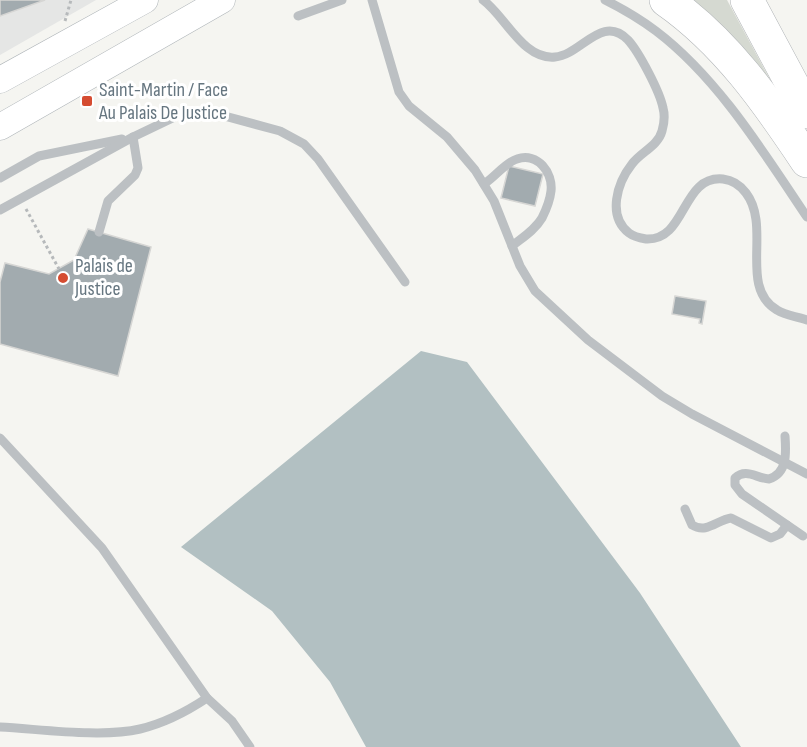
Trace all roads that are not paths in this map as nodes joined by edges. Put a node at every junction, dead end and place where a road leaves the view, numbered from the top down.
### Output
1 (145, 0) edge
2 (222, 0) edge
3 (342, 0) edge
4 (372, 0) edge
5 (483, 0) edge
6 (604, 0) edge
7 (666, 0) edge
8 (747, 0) edge
9 (298, 16) dead end
10 (0, 80) edge
11 (807, 112) edge
12 (0, 128) edge
13 (133, 137) junction
14 (807, 161) edge
15 (0, 178) edge
16 (484, 184) junction
17 (0, 210) edge
18 (807, 217) edge
19 (99, 232) dead end
20 (512, 246) junction
21 (405, 282) dead end
22 (807, 320) edge
23 (785, 436) dead end
24 (0, 438) edge
25 (785, 462) junction
26 (807, 474) edge
27 (685, 508) dead end
28 (787, 525) junction
29 (803, 536) dead end
30 (207, 698) junction
31 (0, 727) edge
32 (250, 747) edge

1 - 10 main road
2 - 12 main road
3 - 9 lane
4 - 16 lane
5 - 22 lane
6 - 18 lane
7 - 14 highway
8 - 11 highway
13 - 15 lane
13 - 17 lane
13 - 19 lane
13 - 21 lane
16 - 20 lane
16 - 20 lane
20 - 25 lane
23 - 25 lane
24 - 30 lane
25 - 26 lane
25 - 28 lane
27 - 28 lane
28 - 29 lane
30 - 31 lane
30 - 32 lane

